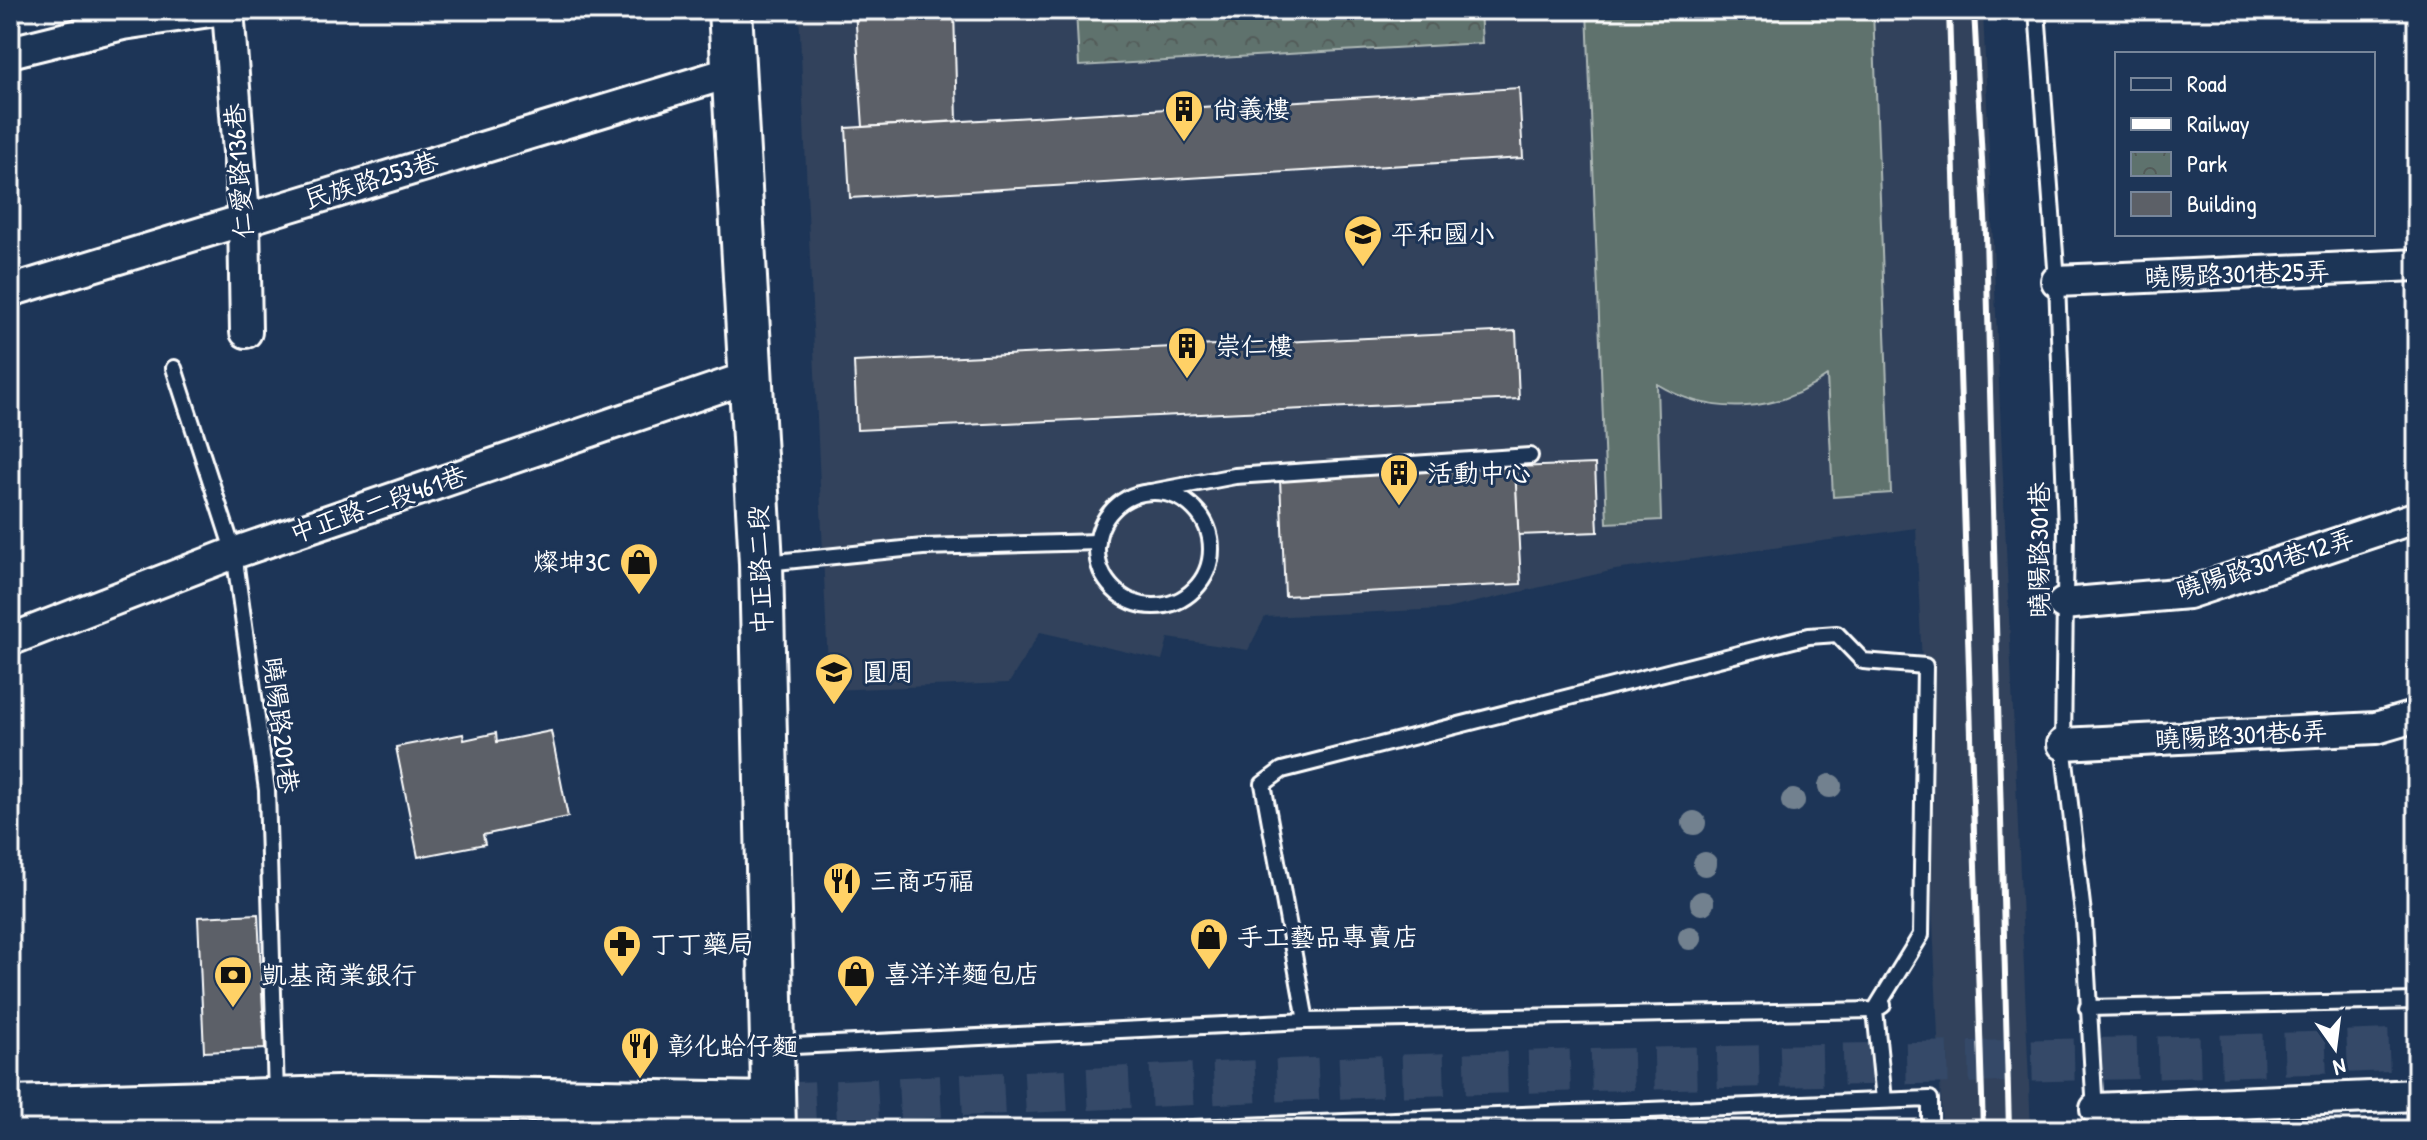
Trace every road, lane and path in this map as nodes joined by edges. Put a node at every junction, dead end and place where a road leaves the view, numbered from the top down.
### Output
1 (217, 10) edge
2 (228, 10) edge
3 (730, 10) edge
4 (2037, 10) edge
5 (10, 52) edge
6 (732, 72) junction
7 (244, 217) junction
8 (2417, 265) edge
9 (2057, 281) junction
10 (10, 291) edge
11 (246, 332) dead end
12 (174, 368) dead end
13 (749, 377) junction
14 (1530, 456) dead end
15 (1151, 492) junction
16 (2417, 517) edge
17 (1098, 542) junction
18 (234, 553) junction
19 (761, 563) junction
20 (2063, 604) junction
21 (10, 640) edge
22 (2417, 716) edge
23 (2063, 744) junction
24 (1892, 999) dead end
25 (2417, 1001) edge
26 (2087, 1008) junction
27 (1875, 1010) junction
28 (1306, 1021) junction
29 (772, 1047) junction
30 (2417, 1095) edge
31 (276, 1099) junction
32 (1884, 1100) junction
33 (10, 1108) edge
34 (2095, 1110) edge
35 (372, 1113) edge
36 (774, 1117) edge
37 (1141, 1130) edge
38 (1930, 1130) edge

1 - 5 street
2 - 7 street, 仁愛路136巷
3 - 6 street, 中正路二段
4 - 9 lane, 曉陽路301巷
6 - 7 street, 民族路253巷
6 - 13 street, 中正路二段
7 - 10 street, 民族路253巷
7 - 11 street, 仁愛路136巷
8 - 9 street, 曉陽路301巷25弄
9 - 20 lane, 曉陽路301巷
12 - 18 lane, 曉陽路201巷
13 - 18 street, 中正路二段461巷
13 - 19 street, 中正路二段
14 - 15 lane
15 - 17 lane
15 - 17 lane
16 - 20 street, 曉陽路301巷12弄
17 - 19 lane
18 - 21 street, 中正路二段461巷
18 - 31 lane, 曉陽路201巷
19 - 29 street, 中正路二段
20 - 23 lane, 曉陽路301巷
22 - 23 street, 曉陽路301巷6弄
23 - 26 lane, 曉陽路301巷
24 - 27 lane
25 - 26 lane
26 - 34 lane, 曉陽路301巷
27 - 28 lane
27 - 28 lane
27 - 32 lane
28 - 29 lane
29 - 36 street, 中正路二段
30 - 34 street
31 - 33 street
31 - 35 street
32 - 37 lane
32 - 38 lane
35 - 36 street

